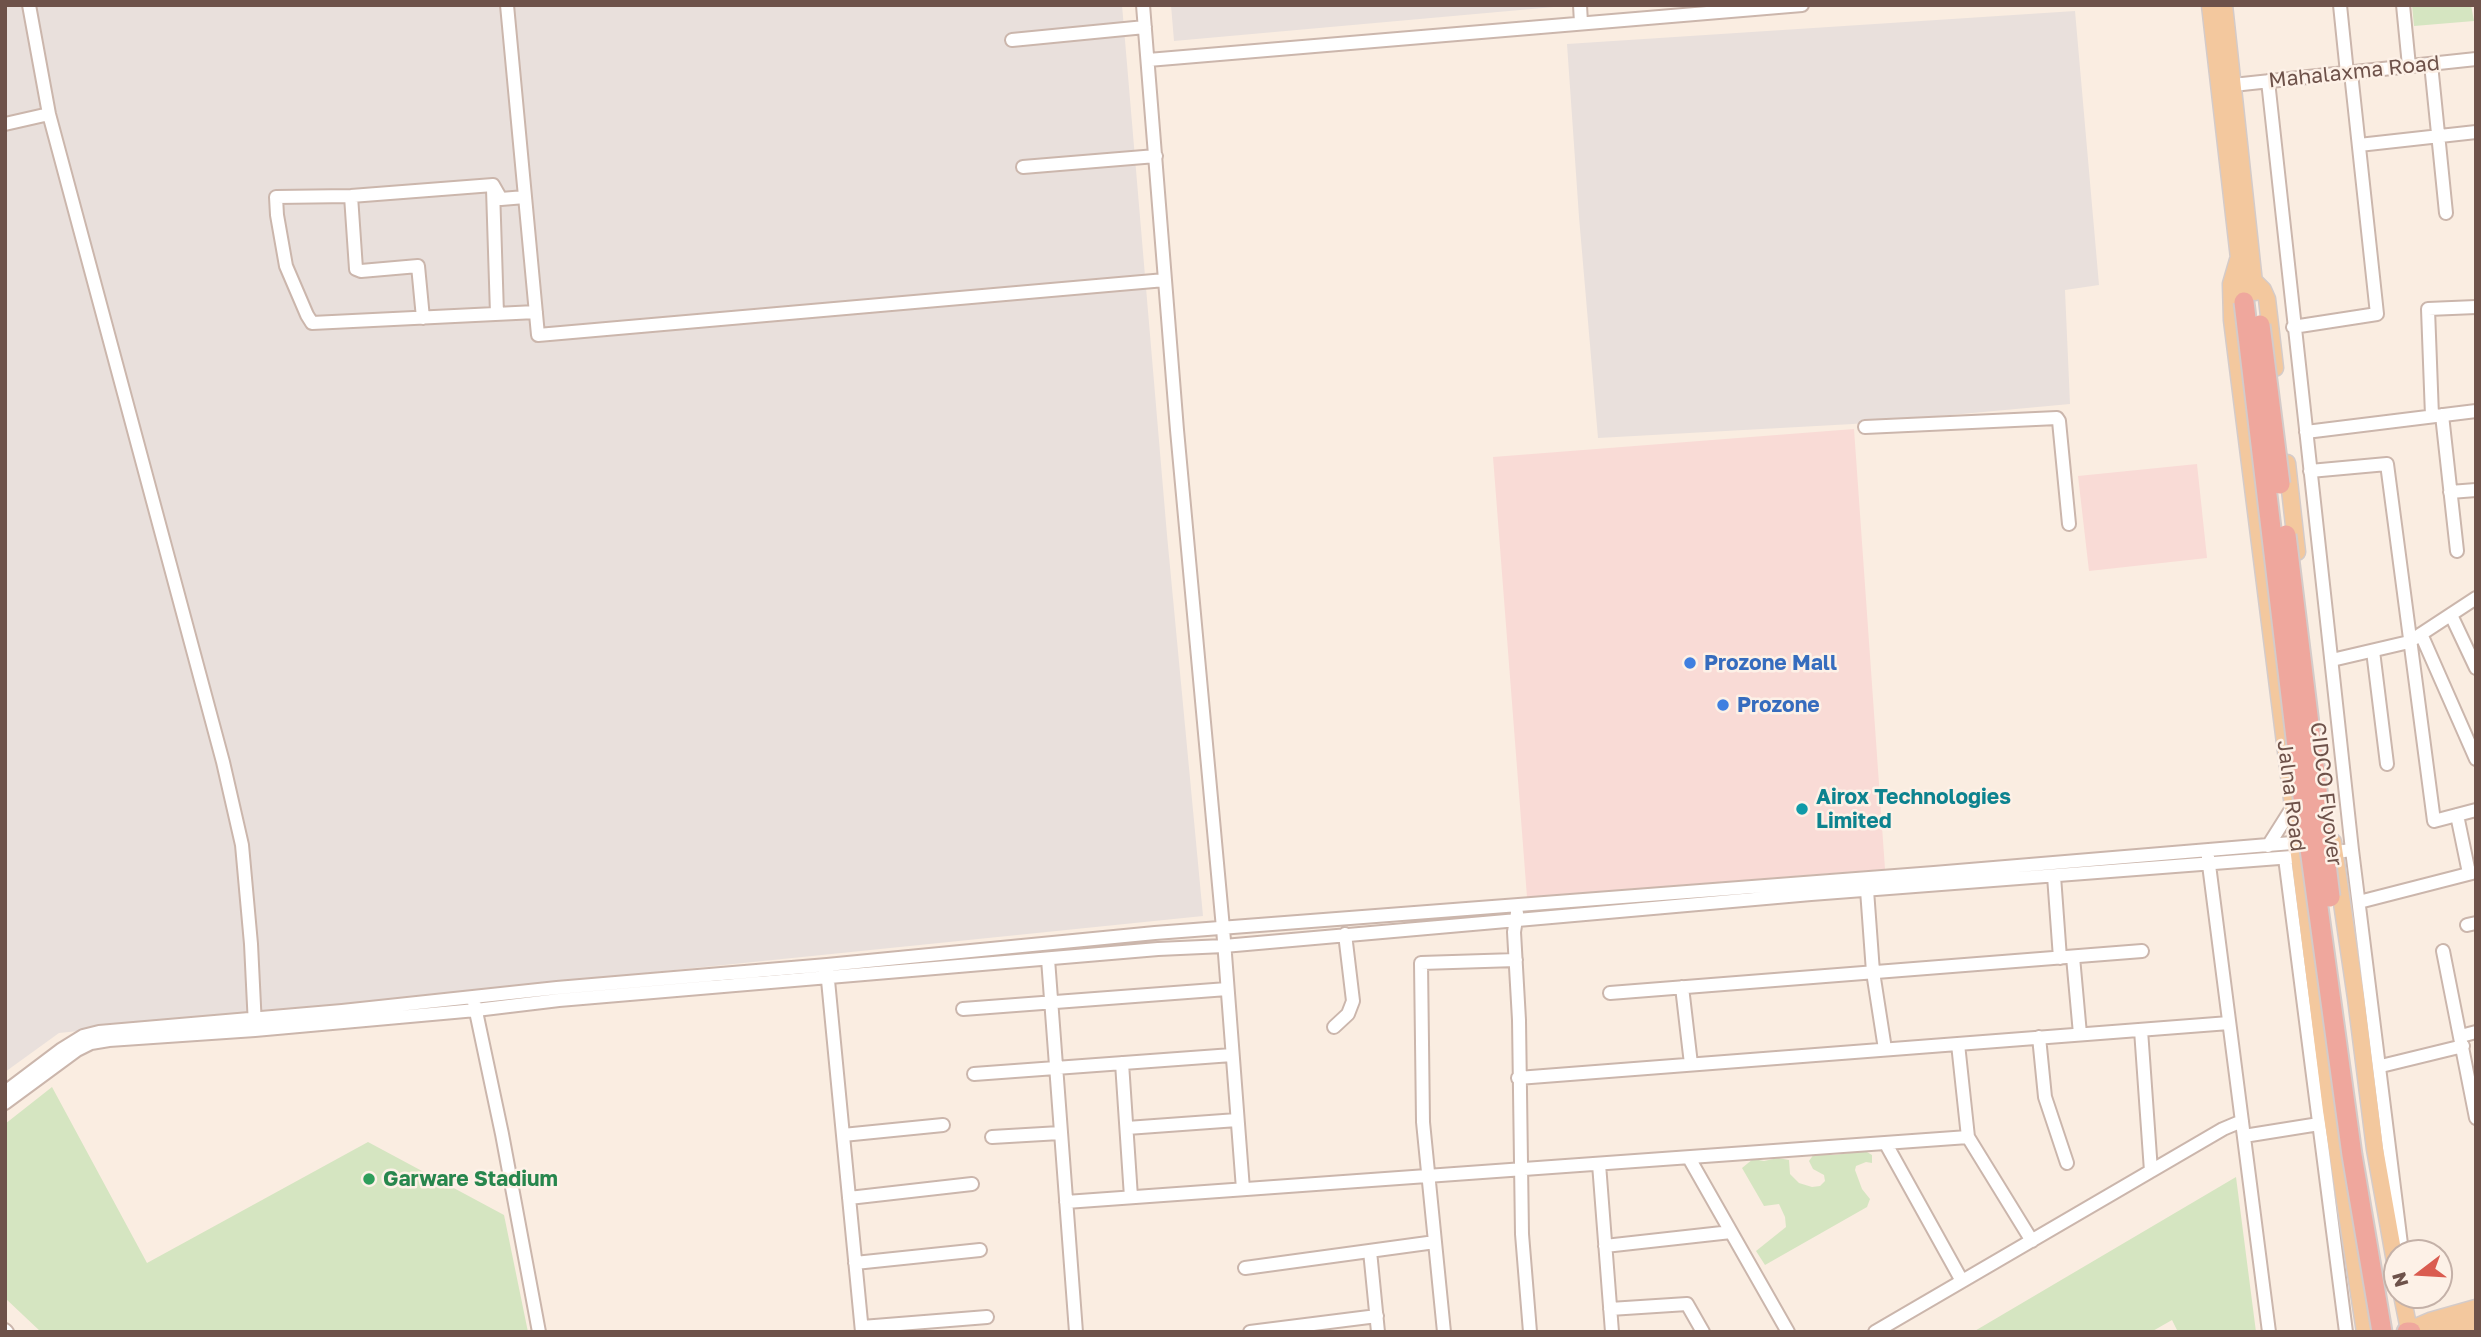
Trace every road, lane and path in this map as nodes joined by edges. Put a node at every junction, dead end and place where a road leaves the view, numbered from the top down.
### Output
1 (29, 5) edge
2 (507, 5) edge
3 (1143, 5) edge
4 (1580, 5) edge
5 (1802, 5) edge
6 (2210, 5) edge
7 (2224, 5) edge
8 (2340, 5) edge
9 (2403, 5) edge
10 (1581, 23) junction
11 (1145, 27) junction
12 (1012, 40) dead end
13 (2476, 59) edge
14 (1148, 60) junction
15 (2431, 64) junction
16 (2409, 66) junction
17 (2349, 73) junction
18 (2268, 81) junction
19 (2233, 85) junction
20 (49, 114) junction
21 (5, 124) edge
22 (2476, 131) edge
23 (2437, 136) junction
24 (2359, 145) junction
25 (1156, 156) junction
26 (1023, 167) dead end
27 (493, 185) junction
28 (351, 196) junction
29 (525, 197) junction
30 (2445, 212) dead end
31 (2238, 260) junction
32 (1165, 279) junction
33 (2254, 281) junction
34 (2244, 302) joint
35 (2476, 307) edge
36 (536, 313) junction
37 (497, 314) junction
38 (424, 318) junction
39 (2260, 325) joint
40 (2293, 327) junction
41 (2476, 411) edge
42 (2437, 416) junction
43 (1865, 427) dead end
44 (2306, 432) junction
45 (2310, 471) junction
46 (2476, 490) edge
47 (2450, 492) junction
48 (2069, 524) dead end
49 (2457, 551) dead end
50 (2476, 598) edge
51 (2451, 615) junction
52 (2421, 634) junction
53 (2409, 642) junction
54 (2373, 650) junction
55 (2332, 660) junction
56 (2476, 668) edge
57 (2476, 759) edge
58 (2387, 764) dead end
59 (2292, 808) junction
60 (2476, 810) edge
61 (2457, 815) junction
62 (2333, 845) junction
63 (2268, 846) junction
64 (2207, 850) junction
65 (2352, 850) junction
66 (2293, 852) junction
67 (2209, 864) junction
68 (2472, 872) edge
69 (2054, 876) junction
70 (1867, 890) junction
71 (2359, 902) junction
72 (1510, 906) junction
73 (1513, 924) junction
74 (1223, 928) junction
75 (1345, 933) junction
76 (1224, 946) junction
77 (2142, 951) dead end
78 (2443, 951) dead end
79 (2067, 957) junction
80 (1048, 959) junction
81 (1517, 960) junction
82 (827, 971) junction
83 (1873, 972) junction
84 (724, 981) junction
85 (1682, 987) junction
86 (1227, 989) junction
87 (1610, 993) dead end
88 (473, 996) junction
89 (1051, 1003) junction
90 (963, 1009) dead end
91 (476, 1010) junction
92 (2229, 1023) junction
93 (255, 1024) junction
94 (1334, 1027) dead end
95 (2141, 1030) junction
96 (2476, 1032) edge
97 (2080, 1034) junction
98 (2039, 1038) junction
99 (2462, 1041) junction
100 (1958, 1044) junction
101 (1885, 1049) junction
102 (1232, 1055) junction
103 (1122, 1063) junction
104 (1690, 1064) junction
105 (2381, 1066) junction
106 (1056, 1068) junction
107 (974, 1074) dead end
108 (33, 1076) junction
109 (1518, 1078) junction
110 (5, 1092) edge
111 (2474, 1099) edge
112 (5, 1103) edge
113 (2476, 1118) edge
114 (1237, 1120) junction
115 (2242, 1121) junction
116 (2319, 1124) junction
117 (943, 1125) dead end
118 (1126, 1128) junction
119 (1060, 1133) junction
120 (843, 1135) junction
121 (2244, 1136) junction
122 (1968, 1137) junction
123 (992, 1138) dead end
124 (1886, 1144) junction
125 (1689, 1158) junction
126 (2067, 1163) dead end
127 (1599, 1164) junction
128 (1521, 1169) junction
129 (2151, 1171) junction
130 (1429, 1176) junction
131 (972, 1185) dead end
132 (1243, 1189) junction
133 (1131, 1197) junction
134 (849, 1198) junction
135 (1066, 1202) junction
136 (1731, 1232) junction
137 (2391, 1239) edge
138 (2400, 1239) edge
139 (2032, 1241) junction
140 (1435, 1242) junction
141 (1605, 1247) junction
142 (980, 1250) dead end
143 (1370, 1251) junction
144 (855, 1263) junction
145 (1245, 1268) dead end
146 (1962, 1281) junction
147 (2476, 1308) edge
148 (1610, 1309) junction
149 (2403, 1309) edge
150 (1377, 1316) junction
151 (987, 1317) dead end
152 (2476, 1321) edge
153 (862, 1329) edge
154 (2405, 1331) edge
155 (539, 1332) edge
156 (1076, 1332) edge
157 (1250, 1332) edge
158 (1378, 1332) edge
159 (1444, 1332) edge
160 (1530, 1332) edge
161 (1612, 1332) edge
162 (1703, 1332) edge
163 (1788, 1332) edge
164 (1875, 1332) edge
165 (2269, 1332) edge
166 (2346, 1332) edge
167 (2365, 1332) edge
168 (2382, 1332) edge
169 (2438, 1332) edge

1 - 20 street
2 - 29 street
3 - 11 street
4 - 10 street
5 - 10 street
6 - 31 main road, CIDCO Flyover
7 - 19 main road, CIDCO Flyover
8 - 17 street
9 - 16 street
10 - 14 street
11 - 12 street
11 - 14 street
13 - 15 street, Mahalaxma Road
14 - 25 street
15 - 16 street, Mahalaxma Road
15 - 23 street
16 - 17 street, Mahalaxma Road
17 - 18 street, Mahalaxma Road
17 - 24 street
18 - 19 street, Mahalaxma Road
18 - 40 street
19 - 33 main road, CIDCO Flyover
20 - 21 street
20 - 93 street
22 - 23 street
23 - 24 street
23 - 30 street
24 - 40 street
25 - 26 street
25 - 32 street
27 - 28 street
27 - 29 street
27 - 37 street
28 - 38 street
28 - 38 street
29 - 36 street
31 - 34 main road, CIDCO Flyover
31 - 59 main road, Jalna Road
32 - 36 street
32 - 74 street
33 - 39 main road, CIDCO Flyover
33 - 62 main road
34 - 168 highway, CIDCO Flyover, bridge
35 - 42 street
36 - 37 street
37 - 38 street
39 - 154 highway, CIDCO Flyover, bridge
40 - 44 street
41 - 42 street
42 - 44 street
42 - 47 street
43 - 48 street
44 - 45 street
45 - 53 street
45 - 55 street
46 - 47 street
47 - 49 street
50 - 51 street
51 - 52 street
51 - 56 street
52 - 53 street
52 - 57 street
53 - 54 street
53 - 61 street
54 - 55 street
54 - 58 street
55 - 65 street
59 - 63 street
59 - 66 main road, Jalna Road
60 - 61 street
61 - 68 street
62 - 65 street
62 - 66 street
62 - 137 main road
63 - 64 street
63 - 66 street
64 - 67 street
64 - 72 street
65 - 71 street
66 - 67 street
66 - 116 street
66 - 167 main road, Jalna Road
67 - 69 street
67 - 92 street
68 - 71 street
69 - 70 street
69 - 79 street
70 - 73 street
70 - 83 street
71 - 105 street
72 - 73 street
72 - 74 street
73 - 75 street
73 - 81 street
74 - 76 street
74 - 82 street
75 - 76 street
75 - 94 street
76 - 80 street
76 - 86 street
77 - 79 street
78 - 99 street
79 - 83 street
79 - 97 street
80 - 82 street
80 - 89 street
81 - 109 street
81 - 130 street
82 - 84 street
82 - 120 street
83 - 85 street
83 - 101 street
84 - 88 street
84 - 91 street
85 - 87 street
85 - 104 street
86 - 89 street
86 - 102 street
88 - 91 street
88 - 93 street
89 - 90 street
89 - 106 street
91 - 93 street
91 - 155 street
92 - 95 street
92 - 115 street
93 - 108 street
95 - 97 street
95 - 129 street
96 - 99 street
97 - 98 street
98 - 100 street
98 - 126 street
99 - 105 street
99 - 111 street
100 - 101 street
100 - 122 street
101 - 104 street
102 - 103 street
102 - 114 street
103 - 106 street
103 - 118 street
104 - 109 street
105 - 138 street
106 - 107 street
106 - 119 street
108 - 110 street
108 - 112 street
109 - 128 street
111 - 113 street
114 - 118 street
114 - 132 street
115 - 121 street
115 - 129 street
116 - 121 street
116 - 166 street
117 - 120 street
118 - 133 street
119 - 123 street
119 - 135 street
120 - 134 street
121 - 165 street
122 - 124 street
122 - 139 street
124 - 125 street
124 - 146 street
125 - 127 street
125 - 136 street
127 - 128 street
127 - 141 street
128 - 130 street
128 - 160 street
129 - 139 street
130 - 132 street
130 - 140 street
131 - 134 street
132 - 133 street
133 - 135 street
134 - 144 street
135 - 156 street
136 - 141 street
136 - 163 street
139 - 146 street
140 - 143 street
140 - 159 street
141 - 148 street
142 - 144 street
143 - 145 street
143 - 150 street
144 - 153 street
146 - 164 street
147 - 154 main road
148 - 161 street
148 - 162 street
149 - 154 main road
150 - 157 street
150 - 158 street
151 - 153 street
152 - 169 main road

